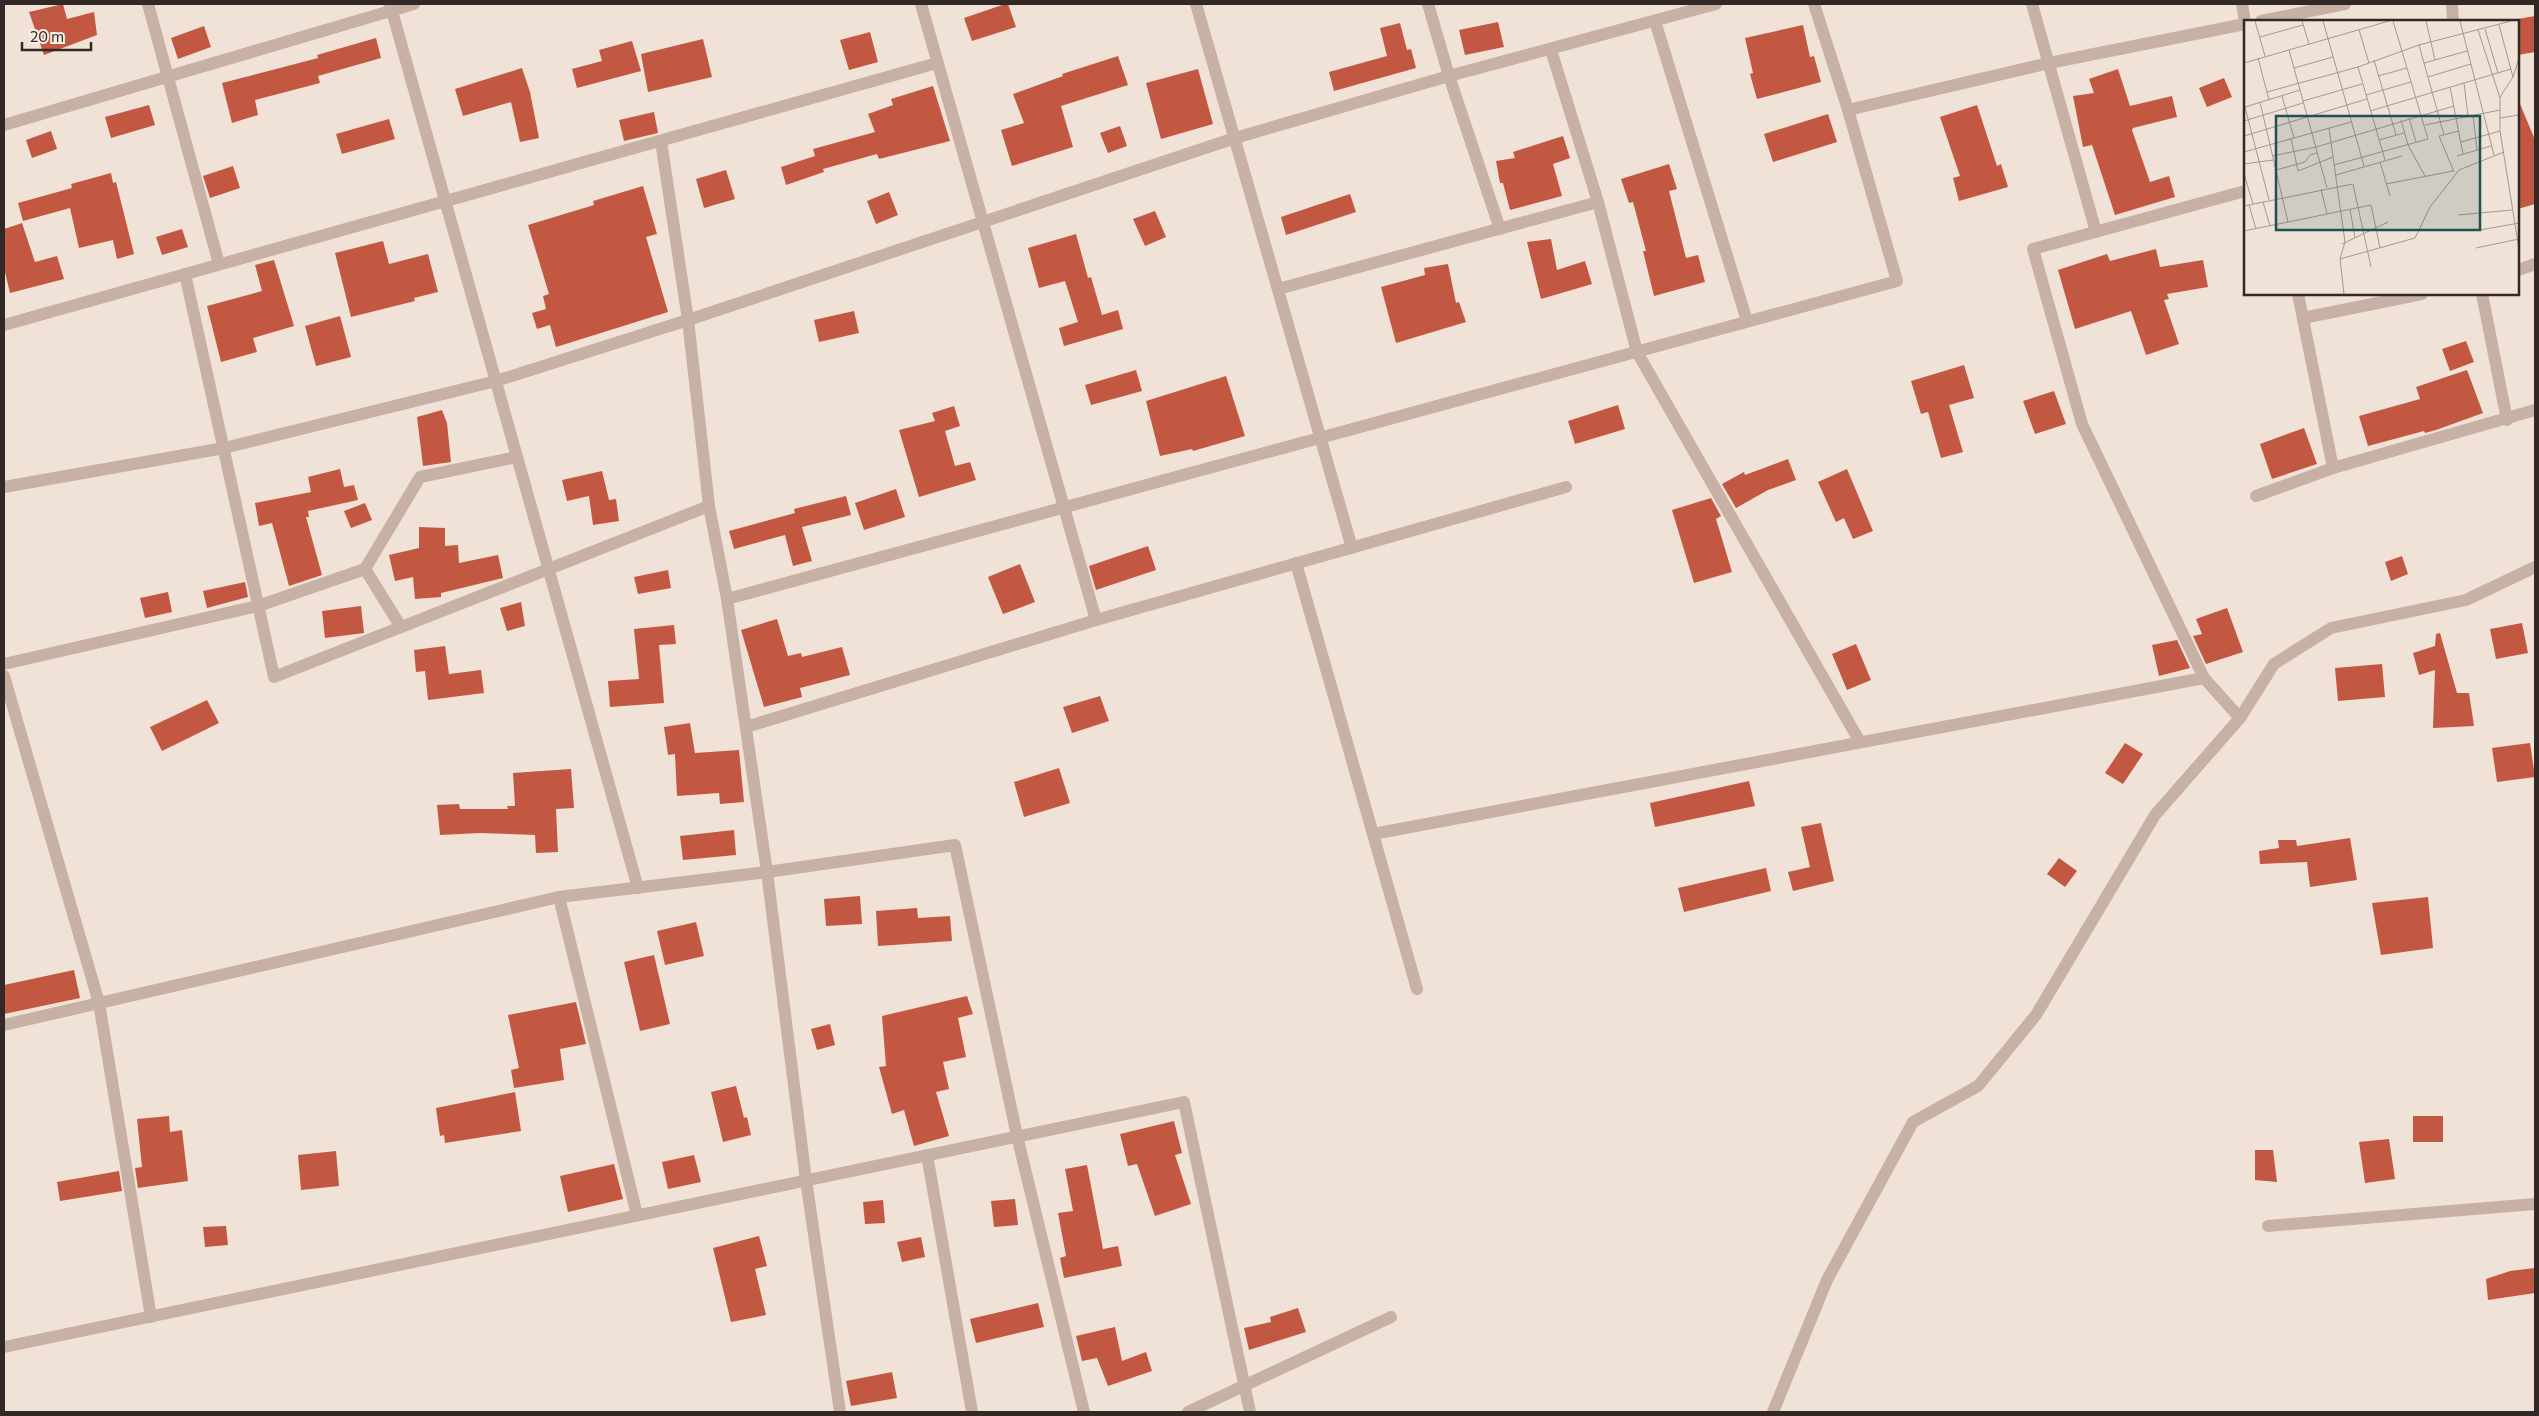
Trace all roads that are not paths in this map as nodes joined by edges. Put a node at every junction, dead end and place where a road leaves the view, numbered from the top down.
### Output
1 (148, 4) edge
2 (414, 4) edge
3 (921, 4) edge
4 (1196, 4) edge
5 (1428, 4) edge
6 (1716, 4) edge
7 (1814, 4) edge
8 (2032, 4) edge
9 (2242, 4) edge
10 (2345, 4) edge
11 (2452, 4) edge
12 (391, 7) edge
13 (2245, 20) edge
14 (2265, 20) edge
15 (2453, 20) edge
16 (1656, 21) junction
17 (2244, 23) edge
18 (1551, 50) junction
19 (938, 63) junction
20 (2048, 63) junction
21 (169, 76) junction
22 (1449, 76) junction
23 (1848, 110) junction
24 (4, 125) edge
25 (1235, 138) junction
26 (662, 140) junction
27 (2244, 191) edge
28 (446, 202) junction
29 (1598, 202) junction
30 (982, 221) junction
31 (1500, 229) junction
32 (2096, 232) junction
33 (219, 264) junction
34 (2535, 264) edge
35 (2519, 270) edge
36 (185, 274) junction
37 (1278, 289) junction
38 (2298, 295) edge
39 (2417, 295) edge
40 (2482, 295) edge
41 (2303, 318) junction
42 (688, 320) junction
43 (1747, 322) junction
44 (4, 324) edge
45 (1637, 352) junction
46 (496, 381) junction
47 (2535, 410) edge
48 (2507, 420) junction
49 (1320, 437) junction
50 (224, 448) junction
51 (517, 457) junction
52 (2333, 468) junction
53 (4, 487) edge
54 (1566, 487) dead end
55 (2256, 496) dead end
56 (709, 506) junction
57 (1063, 507) junction
58 (1352, 548) junction
59 (1296, 563) junction
60 (2535, 567) edge
61 (366, 569) junction
62 (549, 569) junction
63 (727, 599) junction
64 (258, 606) junction
65 (1096, 620) junction
66 (401, 627) junction
67 (4, 664) edge
68 (4, 676) edge
69 (2204, 678) junction
70 (2240, 718) junction
71 (746, 727) junction
72 (1860, 742) junction
73 (1373, 834) junction
74 (767, 872) junction
75 (638, 888) junction
76 (559, 898) junction
77 (1417, 989) dead end
78 (99, 1003) junction
79 (4, 1025) edge
80 (1018, 1136) junction
81 (927, 1155) junction
82 (806, 1180) junction
83 (2535, 1204) edge
84 (637, 1215) junction
85 (2268, 1226) dead end
86 (151, 1317) junction
87 (1391, 1317) dead end
88 (4, 1347) edge
89 (1245, 1386) junction
90 (840, 1412) edge
91 (972, 1412) edge
92 (1084, 1412) edge
93 (1188, 1412) edge
94 (1250, 1412) edge
95 (1773, 1412) edge

1 - 21 street
2 - 12 street
3 - 19 street
4 - 25 street
5 - 22 street
6 - 16 street
7 - 23 street
8 - 20 street
9 - 13 street
10 - 14 street
11 - 15 street
12 - 21 street
12 - 28 street
16 - 18 street
16 - 43 street
17 - 20 street
18 - 22 street
18 - 29 street
19 - 26 street
19 - 30 street
20 - 23 street
20 - 32 street
21 - 24 street
21 - 33 street
22 - 25 street
22 - 31 street
23 - 43 street
25 - 30 street
25 - 37 street
26 - 28 street
26 - 42 street
27 - 32 street
28 - 33 street
28 - 46 street
29 - 31 street
29 - 45 street
30 - 42 street
30 - 57 street
31 - 37 street
32 - 69 street
33 - 36 street
34 - 35 street
36 - 44 street
36 - 50 street
37 - 49 street
38 - 41 street
39 - 41 street
40 - 48 street
41 - 52 street
42 - 46 street
42 - 56 street
43 - 45 street
45 - 49 street
45 - 72 street
46 - 50 street
46 - 51 street
47 - 48 street
48 - 52 street
49 - 57 street
49 - 58 street
50 - 53 street
50 - 64 street
51 - 61 street
51 - 62 street
52 - 55 street
54 - 58 street
56 - 62 street
56 - 63 street
57 - 63 street
57 - 65 street
58 - 59 street
59 - 65 street
59 - 73 street
60 - 70 street
61 - 64 street
61 - 66 street
62 - 66 street
62 - 75 street
63 - 71 street
64 - 66 street
64 - 67 street
65 - 71 street
68 - 78 street
69 - 70 street
69 - 72 street
70 - 95 street
71 - 74 street
72 - 73 street
73 - 77 street
74 - 75 street
74 - 80 street
74 - 82 street
75 - 76 street
76 - 78 street
76 - 84 street
78 - 79 street
78 - 86 street
80 - 81 street
80 - 89 street
80 - 92 street
81 - 82 street
81 - 91 street
82 - 84 street
82 - 90 street
83 - 85 street
84 - 86 street
86 - 88 street
87 - 89 street
89 - 93 street
89 - 94 street

